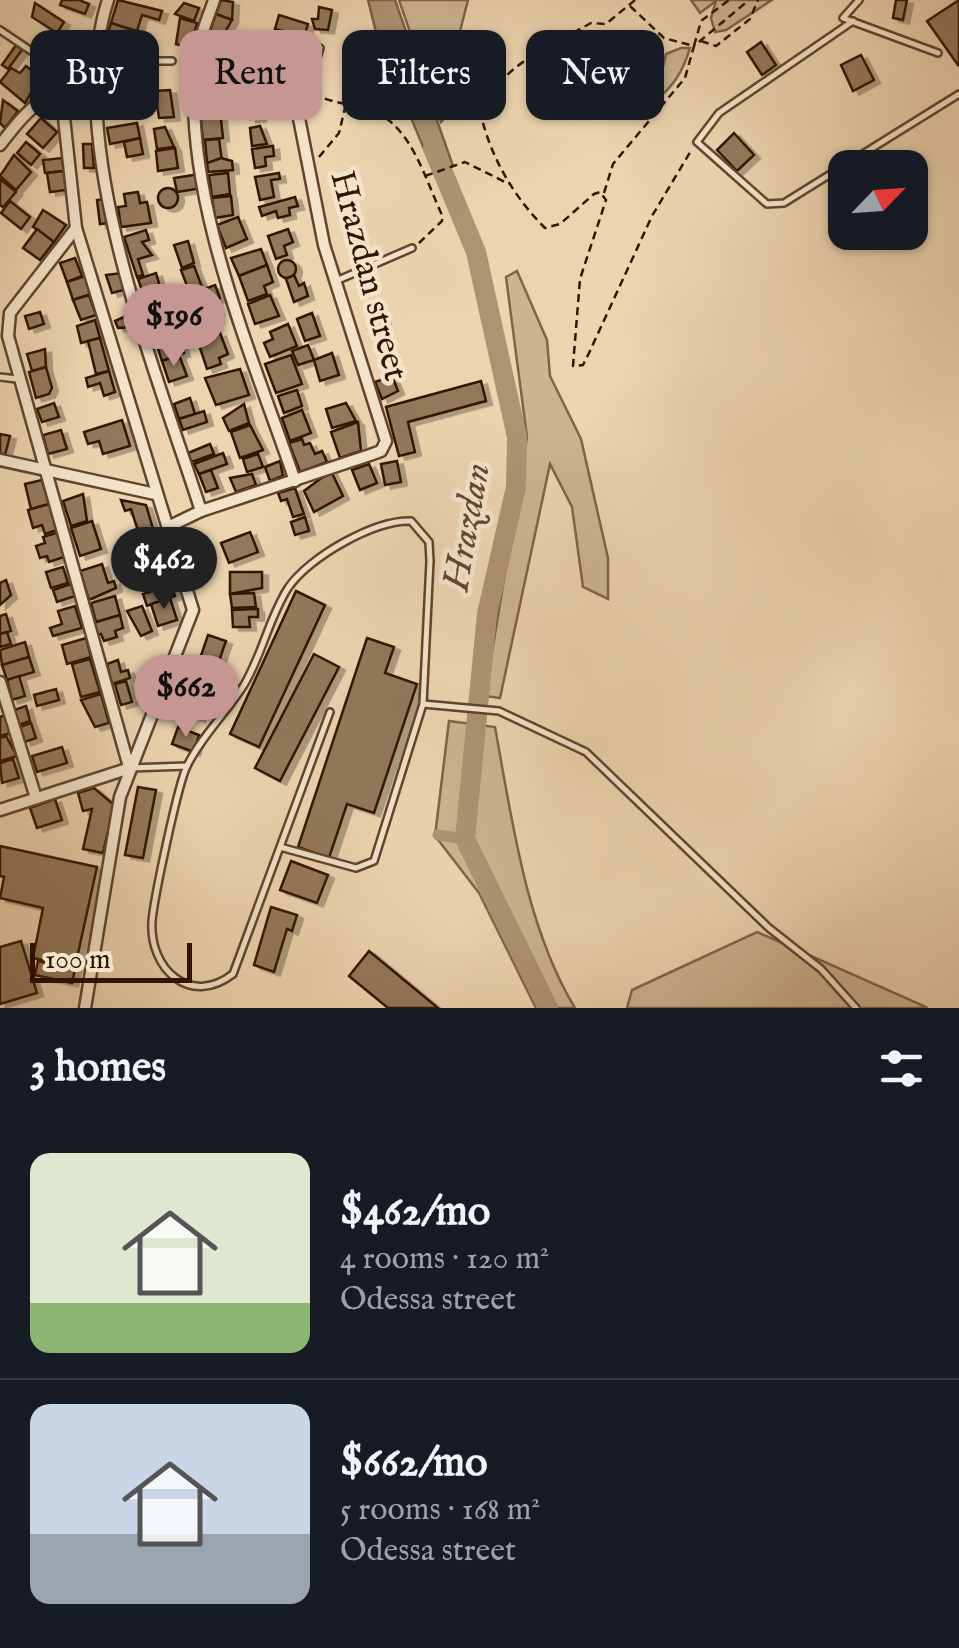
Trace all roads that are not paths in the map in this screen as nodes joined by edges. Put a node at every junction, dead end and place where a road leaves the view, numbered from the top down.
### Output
1 (108, 0) edge
2 (214, 0) edge
3 (859, 0) edge
4 (853, 22) junction
5 (0, 30) edge
6 (102, 30) edge
7 (204, 30) edge
8 (30, 50) edge
9 (938, 53) dead end
10 (159, 61) edge
11 (172, 61) dead end
12 (959, 94) edge
13 (30, 109) edge
14 (65, 120) edge
15 (99, 120) edge
16 (195, 120) edge
17 (300, 120) edge
18 (0, 145) edge
19 (76, 228) junction
20 (412, 248) road end
21 (336, 281) junction
22 (0, 377) edge
23 (20, 380) junction
24 (0, 460) edge
25 (47, 471) junction
26 (295, 481) junction
27 (156, 494) junction
28 (202, 511) junction
29 (168, 527) junction
30 (0, 682) edge
31 (423, 704) junction
32 (330, 712) dead end
33 (187, 766) junction
34 (130, 768) junction
35 (36, 798) junction
36 (0, 810) edge
37 (280, 847) junction
38 (85, 1008) edge
39 (856, 1008) edge

1 - 6 street
2 - 7 street
3 - 4 lane
4 - 9 lane
4 - 12 lane
5 - 8 lane
10 - 11 lane
13 - 18 street
14 - 19 street
15 - 28 street
16 - 26 street
17 - 21 street, Hrazdan street
19 - 23 street
19 - 27 street
20 - 21 lane
21 - 26 street, Hrazdan street
22 - 23 lane
23 - 25 street
24 - 25 street
25 - 27 street
25 - 34 street
26 - 28 street
27 - 29 street
28 - 29 street
29 - 34 street
30 - 35 street
31 - 33 lane
31 - 37 lane
31 - 39 lane
32 - 37 lane
33 - 34 lane
33 - 37 lane
34 - 35 street
34 - 38 street
35 - 36 street

